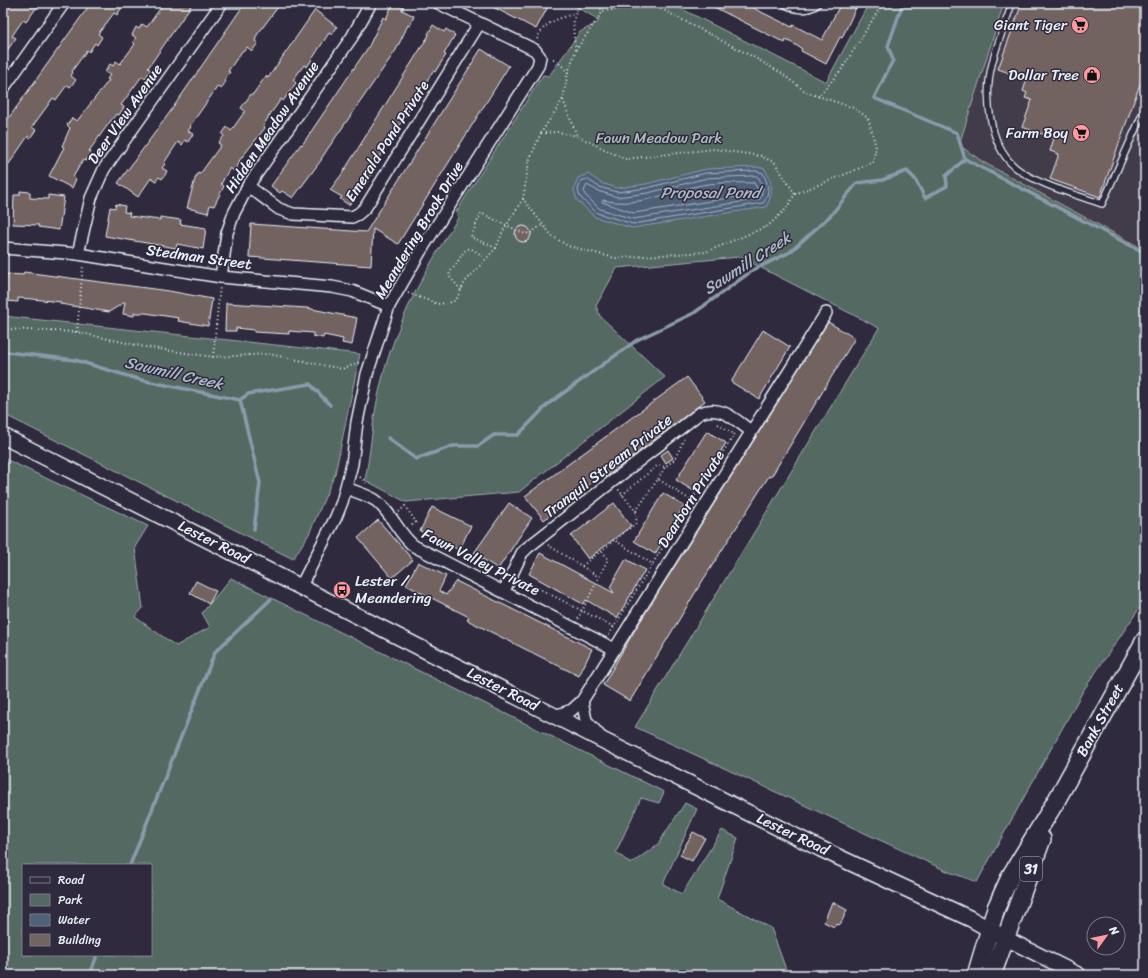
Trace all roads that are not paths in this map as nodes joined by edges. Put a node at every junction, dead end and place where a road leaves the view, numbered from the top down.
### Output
1 (64, 3) edge
2 (222, 3) edge
3 (371, 3) edge
4 (438, 3) edge
5 (788, 3) edge
6 (816, 3) edge
7 (1012, 3) edge
8 (479, 24) junction
9 (3, 89) edge
10 (1145, 108) edge
11 (248, 186) junction
12 (3, 248) edge
13 (81, 254) junction
14 (221, 278) junction
15 (389, 306) junction
16 (826, 313) dead end
17 (752, 431) junction
18 (3, 436) edge
19 (346, 488) junction
20 (301, 586) junction
21 (504, 591) junction
22 (1145, 640) edge
23 (614, 649) junction
24 (582, 701) junction
25 (555, 716) junction
26 (604, 741) junction
27 (1056, 801) junction
28 (989, 928) junction
29 (1005, 938) junction
30 (976, 975) edge
31 (992, 975) edge
32 (1079, 975) edge

1 - 9 street
2 - 13 street, Deer View Avenue
3 - 11 street, Hidden Meadow Avenue
4 - 8 street
5 - 6 street
7 - 10 lane
8 - 11 street, Emerald Pond Private
8 - 15 street, Meandering Brook Drive
11 - 14 street, Hidden Meadow Avenue
12 - 13 street, Stedman Street
13 - 14 street, Stedman Street
14 - 15 street, Stedman Street
15 - 19 street, Meandering Brook Drive
16 - 17 street, Dearborn Private
17 - 21 street, Tranquil Stream Private
17 - 23 street, Dearborn Private
18 - 20 main road, Lester Road
19 - 20 street, Meandering Brook Drive
19 - 21 street, Fawn Valley Private
20 - 25 main road, Lester Road
21 - 23 street, Fawn Valley Private
22 - 27 main road, Bank Street / 31
23 - 24 street, Dearborn Private
24 - 25 street, Dearborn Private
24 - 26 street
25 - 26 main road, Lester Road
26 - 28 main road, Lester Road
27 - 28 main road, Bank Street / 31
27 - 29 main road, Bank Street / 31
28 - 29 main road, Lester Road
28 - 30 main road, Bank Street / 31
29 - 31 main road, Bank Street / 31
29 - 32 street

